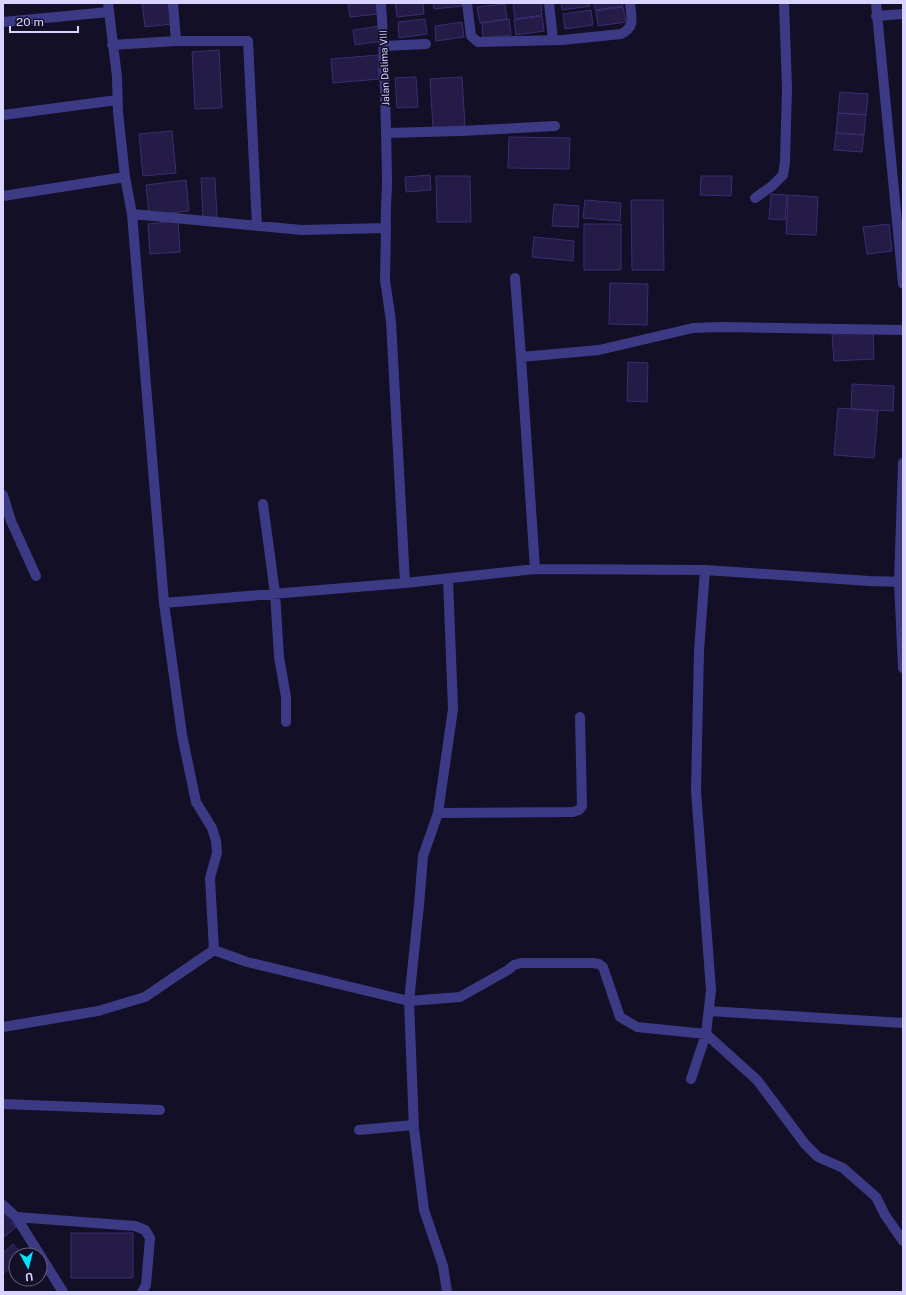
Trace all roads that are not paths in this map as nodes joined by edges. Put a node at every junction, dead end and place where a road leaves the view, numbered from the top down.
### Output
1 (173, 3) edge
2 (381, 3) edge
3 (467, 3) edge
4 (549, 3) edge
5 (630, 3) edge
6 (784, 3) edge
7 (876, 3) edge
8 (108, 7) edge
9 (903, 14) edge
10 (876, 16) junction
11 (3, 22) edge
12 (553, 40) junction
13 (176, 41) junction
14 (426, 44) dead end
15 (112, 45) junction
16 (384, 46) junction
17 (117, 100) junction
18 (3, 115) edge
19 (555, 126) dead end
20 (386, 133) junction
21 (125, 177) junction
22 (3, 196) edge
23 (754, 198) dead end
24 (132, 214) junction
25 (257, 226) junction
26 (386, 228) junction
27 (515, 278) dead end
28 (903, 284) edge
29 (903, 330) edge
30 (522, 357) junction
31 (903, 463) edge
32 (3, 495) edge
33 (263, 504) dead end
34 (7, 522) edge
35 (535, 569) junction
36 (705, 570) junction
37 (36, 576) dead end
38 (448, 579) junction
39 (901, 582) edge
40 (405, 583) junction
41 (275, 593) junction
42 (164, 603) junction
43 (903, 668) edge
44 (580, 717) dead end
45 (286, 722) dead end
46 (438, 813) junction
47 (214, 950) junction
48 (409, 1001) junction
49 (709, 1011) junction
50 (903, 1023) edge
51 (3, 1028) edge
52 (706, 1034) junction
53 (691, 1079) dead end
54 (3, 1104) edge
55 (160, 1110) dead end
56 (414, 1125) junction
57 (358, 1130) dead end
58 (3, 1205) edge
59 (16, 1217) junction
60 (903, 1241) edge
61 (35, 1247) edge
62 (48, 1268) edge
63 (63, 1292) edge
64 (142, 1292) edge
65 (447, 1292) edge

1 - 13 street
2 - 16 street, Jalan Delima VIII
3 - 12 street
4 - 12 street
5 - 12 street
6 - 23 street
7 - 10 street
8 - 11 street
8 - 15 street
9 - 10 street
10 - 28 street
13 - 15 street
13 - 25 street
14 - 16 street
15 - 17 street
16 - 20 street, Jalan Delima VIII
17 - 18 street
17 - 21 street
19 - 20 street
20 - 26 street, Jalan Delima VIII
21 - 22 street
21 - 24 street
24 - 25 street
24 - 42 street
25 - 26 street
26 - 40 street, Jalan Delima VIII
27 - 30 street
29 - 30 street
30 - 35 street
31 - 39 street
32 - 34 street
33 - 41 street
34 - 37 street
35 - 36 street
35 - 38 street
36 - 39 street
36 - 49 street
38 - 40 street
38 - 46 street
39 - 43 street
40 - 41 street
41 - 42 street
41 - 45 street
42 - 47 street
44 - 46 street
46 - 48 street
47 - 48 street
47 - 51 street
48 - 52 street
48 - 56 street
49 - 50 street
49 - 52 street
52 - 53 street
52 - 60 street
54 - 55 street
56 - 57 street
56 - 65 street
58 - 59 street
59 - 61 street
59 - 64 street
62 - 63 street

